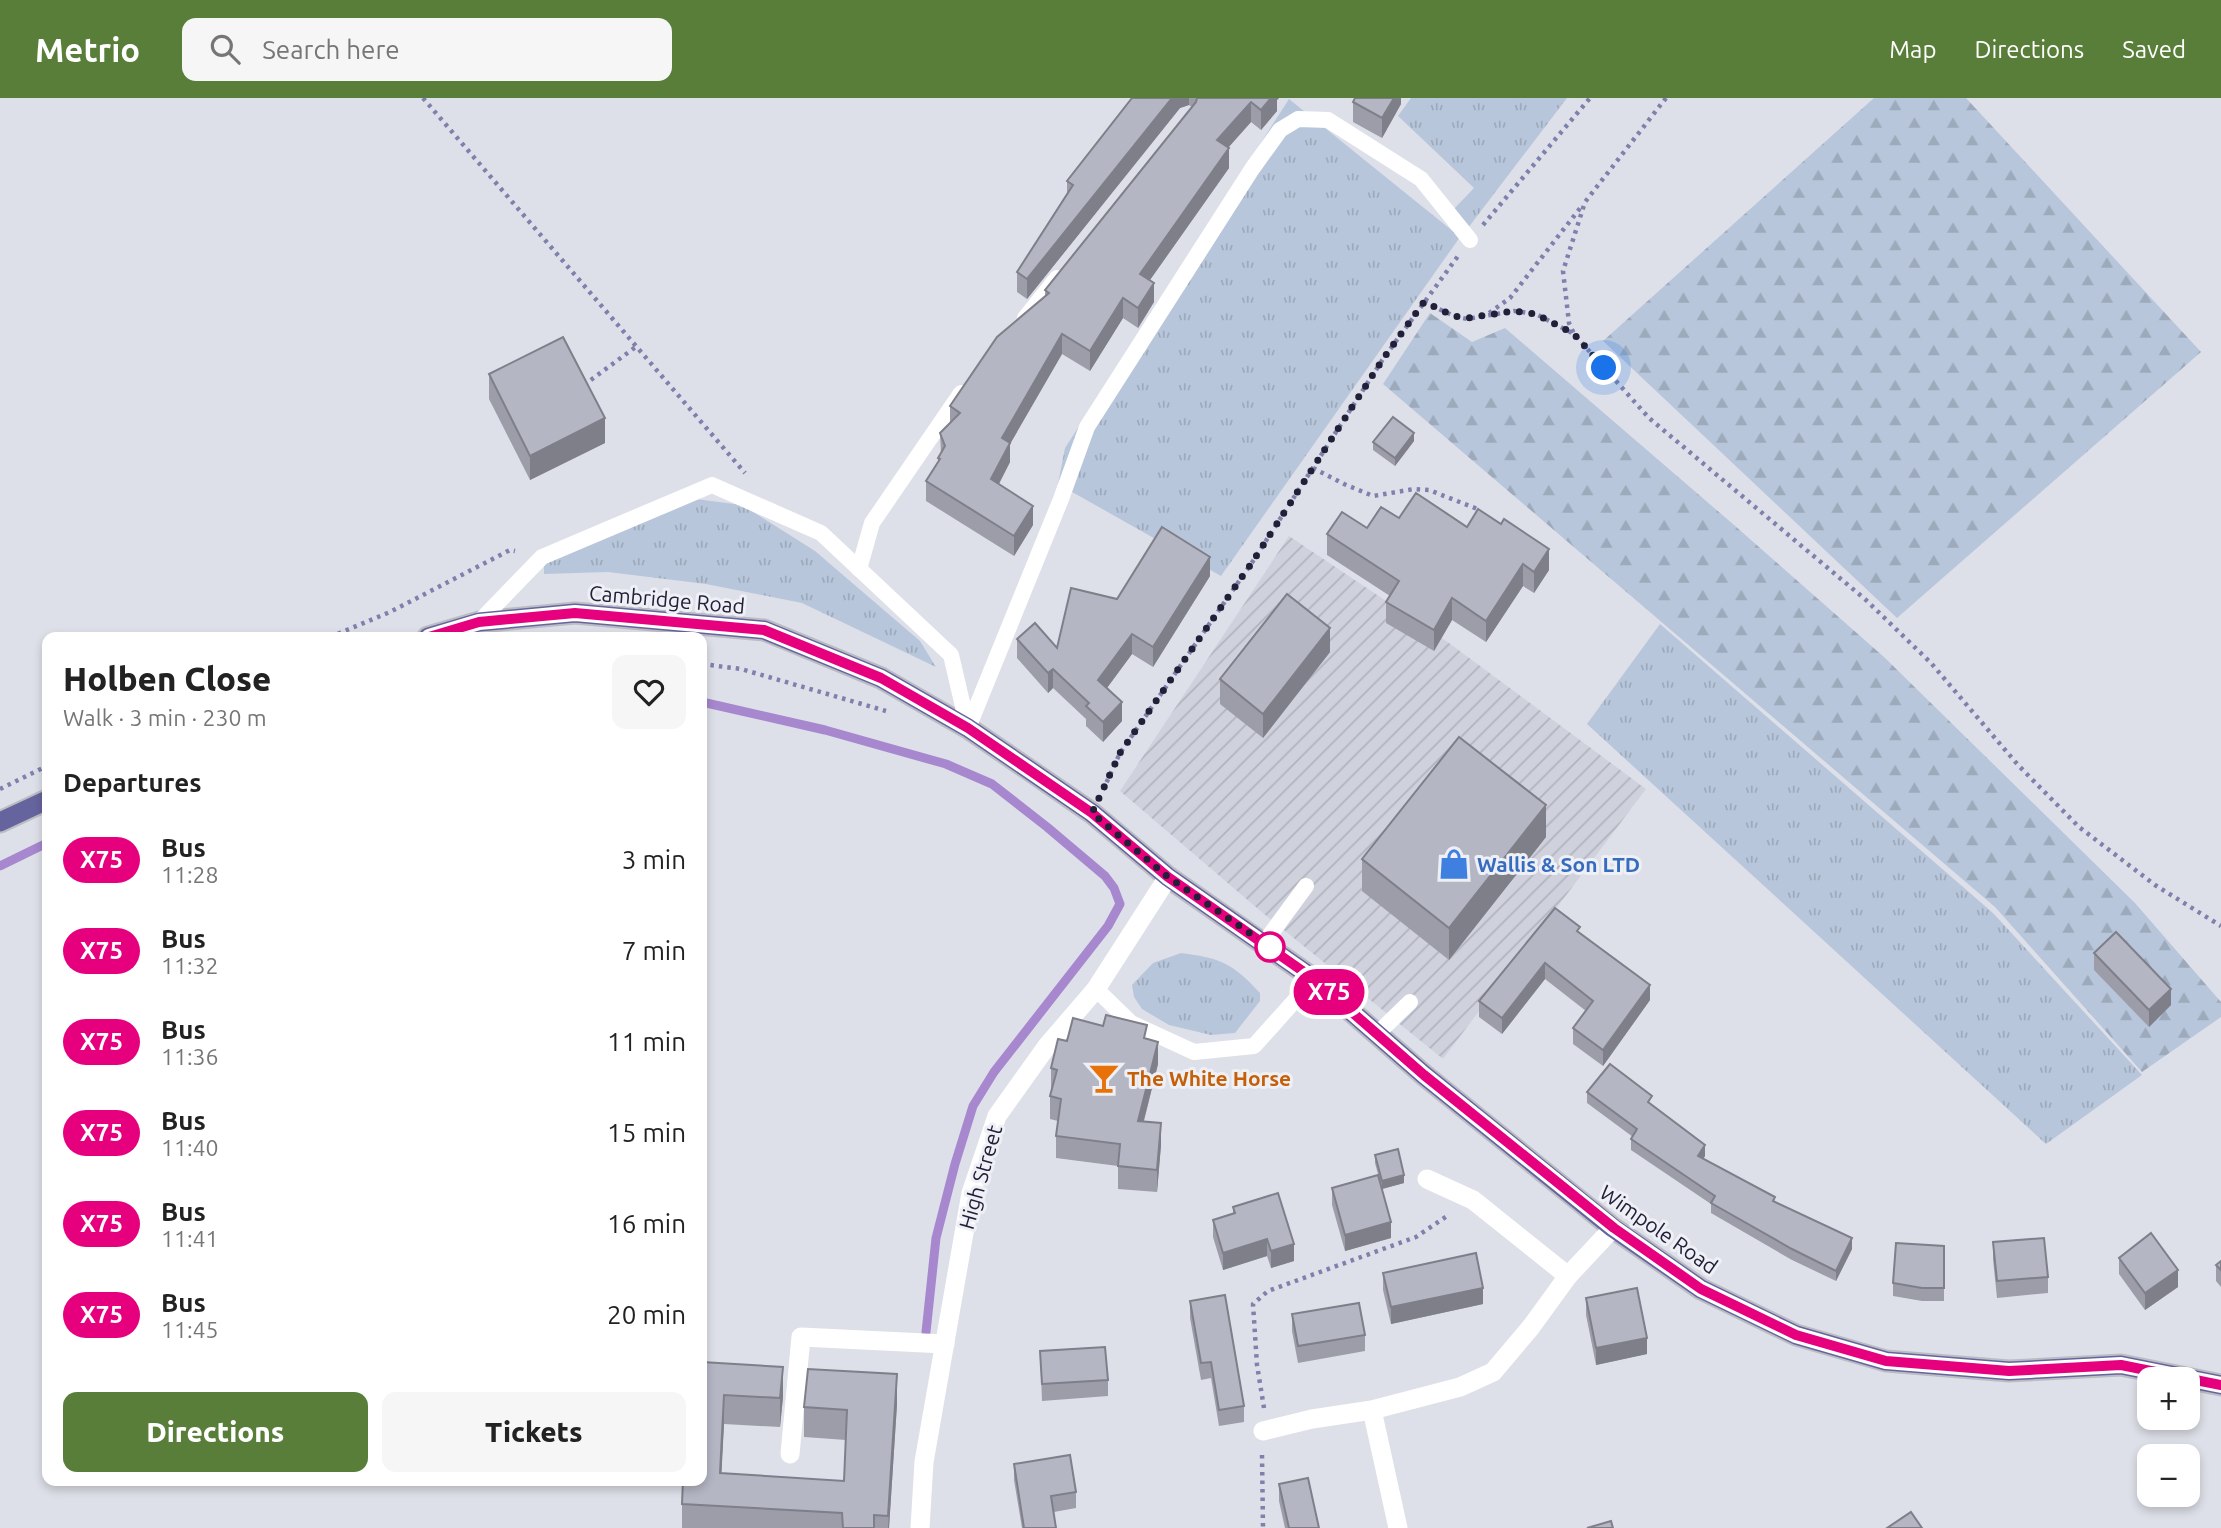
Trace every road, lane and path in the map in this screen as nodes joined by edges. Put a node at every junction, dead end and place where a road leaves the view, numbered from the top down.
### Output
1 (423, 98) edge
2 (1590, 98) edge
3 (1666, 98) edge
4 (1585, 202) junction
5 (1470, 240) junction
6 (1069, 264) edge
7 (1424, 302) junction
8 (1488, 314) junction
9 (1017, 325) edge
10 (1574, 334) junction
11 (637, 345) junction
12 (967, 383) edge
13 (583, 386) edge
14 (1313, 468) junction
15 (752, 482) dead end
16 (1479, 510) edge
17 (542, 557) junction
18 (859, 569) junction
19 (479, 622) junction
20 (342, 632) edge
21 (445, 632) edge
22 (707, 665) edge
23 (891, 713) dead end
24 (968, 728) junction
25 (42, 768) edge
26 (0, 789) edge
27 (42, 802) edge
28 (1092, 813) junction
29 (0, 822) edge
30 (1168, 877) junction
31 (1306, 886) dead end
32 (2221, 926) edge
33 (1264, 943) junction
34 (1314, 979) junction
35 (1096, 989) junction
36 (1410, 1002) dead end
37 (1378, 1034) junction
38 (1427, 1179) dead end
39 (1473, 1200) junction
40 (1614, 1228) junction
41 (1569, 1276) junction
42 (945, 1344) junction
43 (2221, 1385) edge
44 (1372, 1410) junction
45 (1263, 1431) junction
46 (790, 1454) dead end
47 (920, 1528) edge
48 (1263, 1528) edge
49 (1398, 1528) edge

1 - 11 path
2 - 5 path
3 - 4 path
4 - 8 path
4 - 10 path
5 - 7 path
5 - 24 lane
6 - 9 lane
7 - 8 path
7 - 14 path
8 - 10 path
10 - 32 path
11 - 13 path
11 - 15 path
12 - 18 lane
14 - 16 path
14 - 28 path
17 - 18 lane
17 - 19 lane
17 - 20 path
18 - 24 lane
19 - 21 main road, Cambridge Road
19 - 24 main road, Cambridge Road
22 - 23 path
24 - 28 main road, Cambridge Road
25 - 26 path
27 - 29 main road
28 - 30 main road, Cambridge Road
30 - 33 main road, Wimpole Road
30 - 35 street, High Street
31 - 33 lane
33 - 34 main road, Wimpole Road
34 - 35 lane
34 - 37 main road, Wimpole Road
35 - 42 street, High Street
36 - 37 lane
37 - 40 main road, Wimpole Road
38 - 39 street
39 - 41 street
39 - 45 path
40 - 41 street
40 - 43 main road, Wimpole Road
41 - 44 street
42 - 46 street
42 - 47 street, High Street
44 - 45 street
44 - 49 street
45 - 48 path

